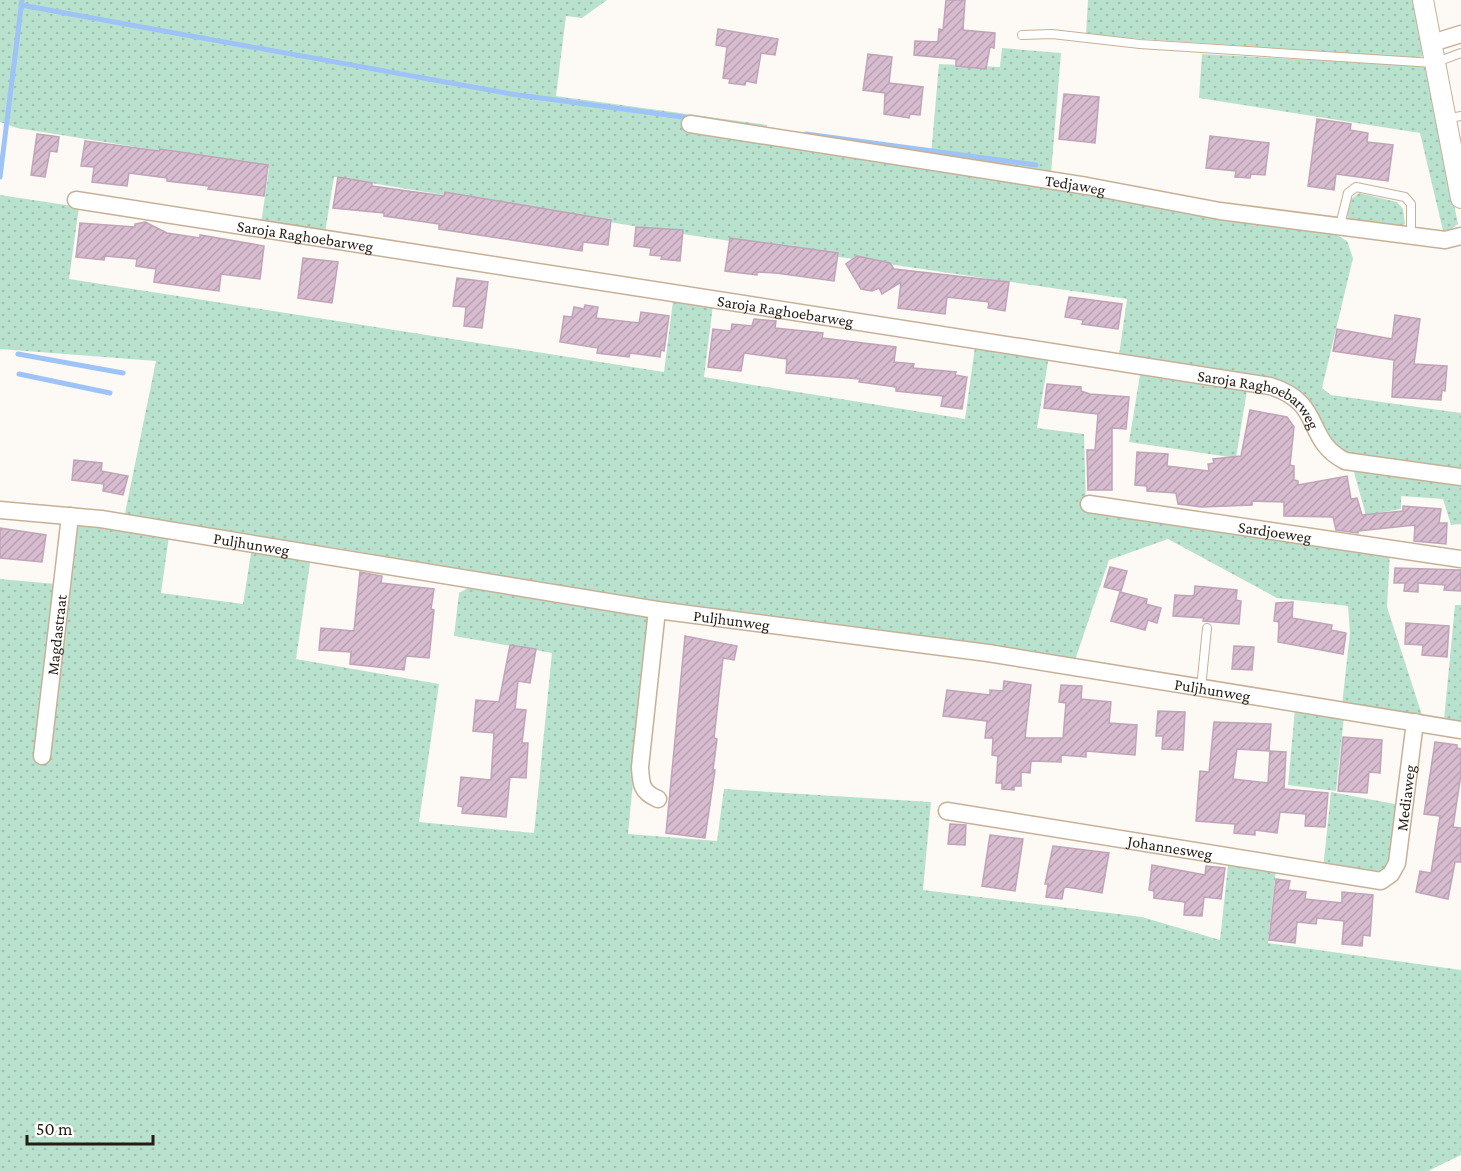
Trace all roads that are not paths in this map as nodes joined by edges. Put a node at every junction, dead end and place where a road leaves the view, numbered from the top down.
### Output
1 (1423, 0) edge
2 (1461, 34) edge
3 (1022, 35) dead end
4 (1432, 43) junction
5 (1461, 53) edge
6 (1434, 63) junction
7 (1453, 118) edge
8 (690, 124) dead end
9 (1460, 185) edge
10 (76, 200) dead end
11 (1340, 225) junction
12 (1411, 236) junction
13 (1461, 236) edge
14 (1461, 477) edge
15 (1089, 504) dead end
16 (0, 510) edge
17 (70, 516) junction
18 (1461, 559) edge
19 (657, 610) junction
20 (1207, 628) dead end
21 (1201, 688) junction
22 (1415, 722) junction
23 (1461, 730) edge
24 (42, 756) dead end
25 (658, 799) dead end
26 (947, 812) dead end
27 (1391, 874) joint

1 - 4 street
2 - 4 street
3 - 6 lane
4 - 6 street
5 - 6 lane
6 - 7 street
7 - 9 street
8 - 11 street, Tedjaweg
10 - 14 street, Saroja Raghoebarweg
11 - 12 street, Tedjaweg
11 - 12 lane
12 - 13 street, Tedjaweg
15 - 18 street, Sardjoeweg
16 - 17 street, Puljhunweg
17 - 19 street, Puljhunweg
17 - 24 street, Magdastraat
19 - 21 street, Puljhunweg
19 - 25 street
20 - 21 lane
21 - 22 street, Puljhunweg
22 - 23 street, Puljhunweg
22 - 27 street, Mediaweg
26 - 27 street, Johannesweg

